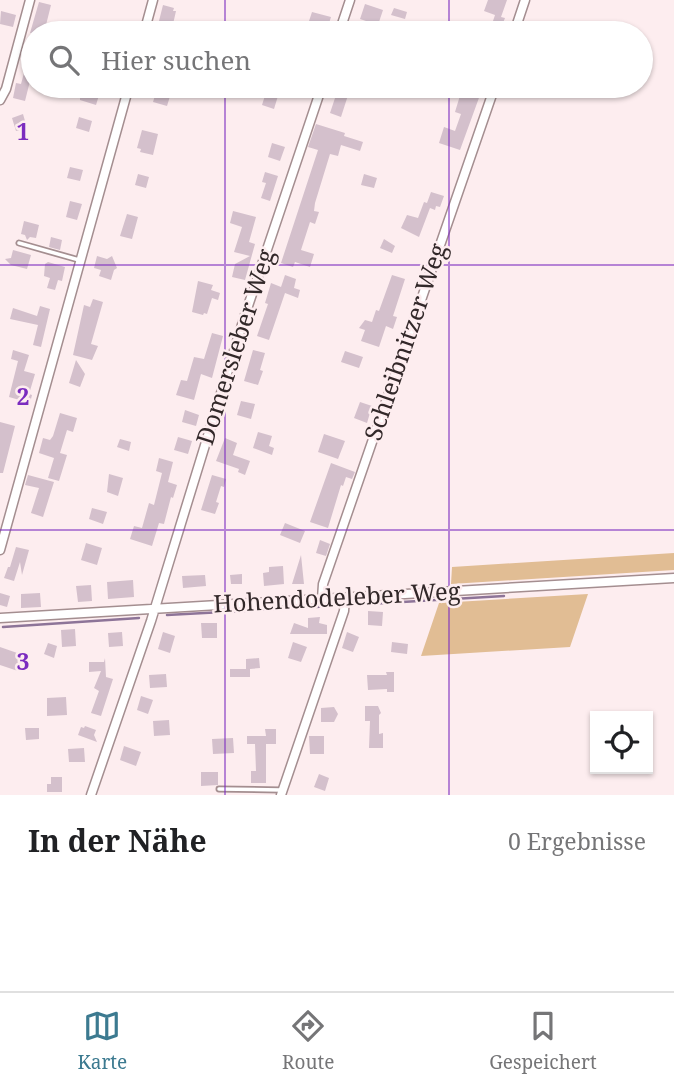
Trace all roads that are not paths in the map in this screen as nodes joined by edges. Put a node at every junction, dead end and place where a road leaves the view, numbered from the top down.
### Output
1 (30, 0) edge
2 (153, 0) edge
3 (350, 0) edge
4 (525, 0) edge
5 (24, 21) edge
6 (147, 21) edge
7 (343, 21) edge
8 (518, 21) edge
9 (21, 33) edge
10 (126, 98) edge
11 (318, 98) edge
12 (491, 98) edge
13 (0, 100) edge
14 (19, 243) dead end
15 (81, 261) junction
16 (0, 550) edge
17 (674, 578) edge
18 (345, 598) junction
19 (321, 599) junction
20 (155, 609) junction
21 (0, 618) edge
22 (219, 789) dead end
23 (282, 792) edge
24 (91, 795) edge

1 - 5 street
2 - 6 street
3 - 7 street
4 - 8 street
9 - 13 street
10 - 15 street
11 - 20 street, Domersleber Weg
12 - 19 street, Schleibnitzer Weg
14 - 15 lane
15 - 16 street
17 - 18 street, Hohendodeleber Weg
18 - 19 street, Hohendodeleber Weg
18 - 23 street
19 - 20 street, Hohendodeleber Weg
20 - 21 street, Hohendodeleber Weg
20 - 24 street, Domersleber Weg
22 - 23 lane

